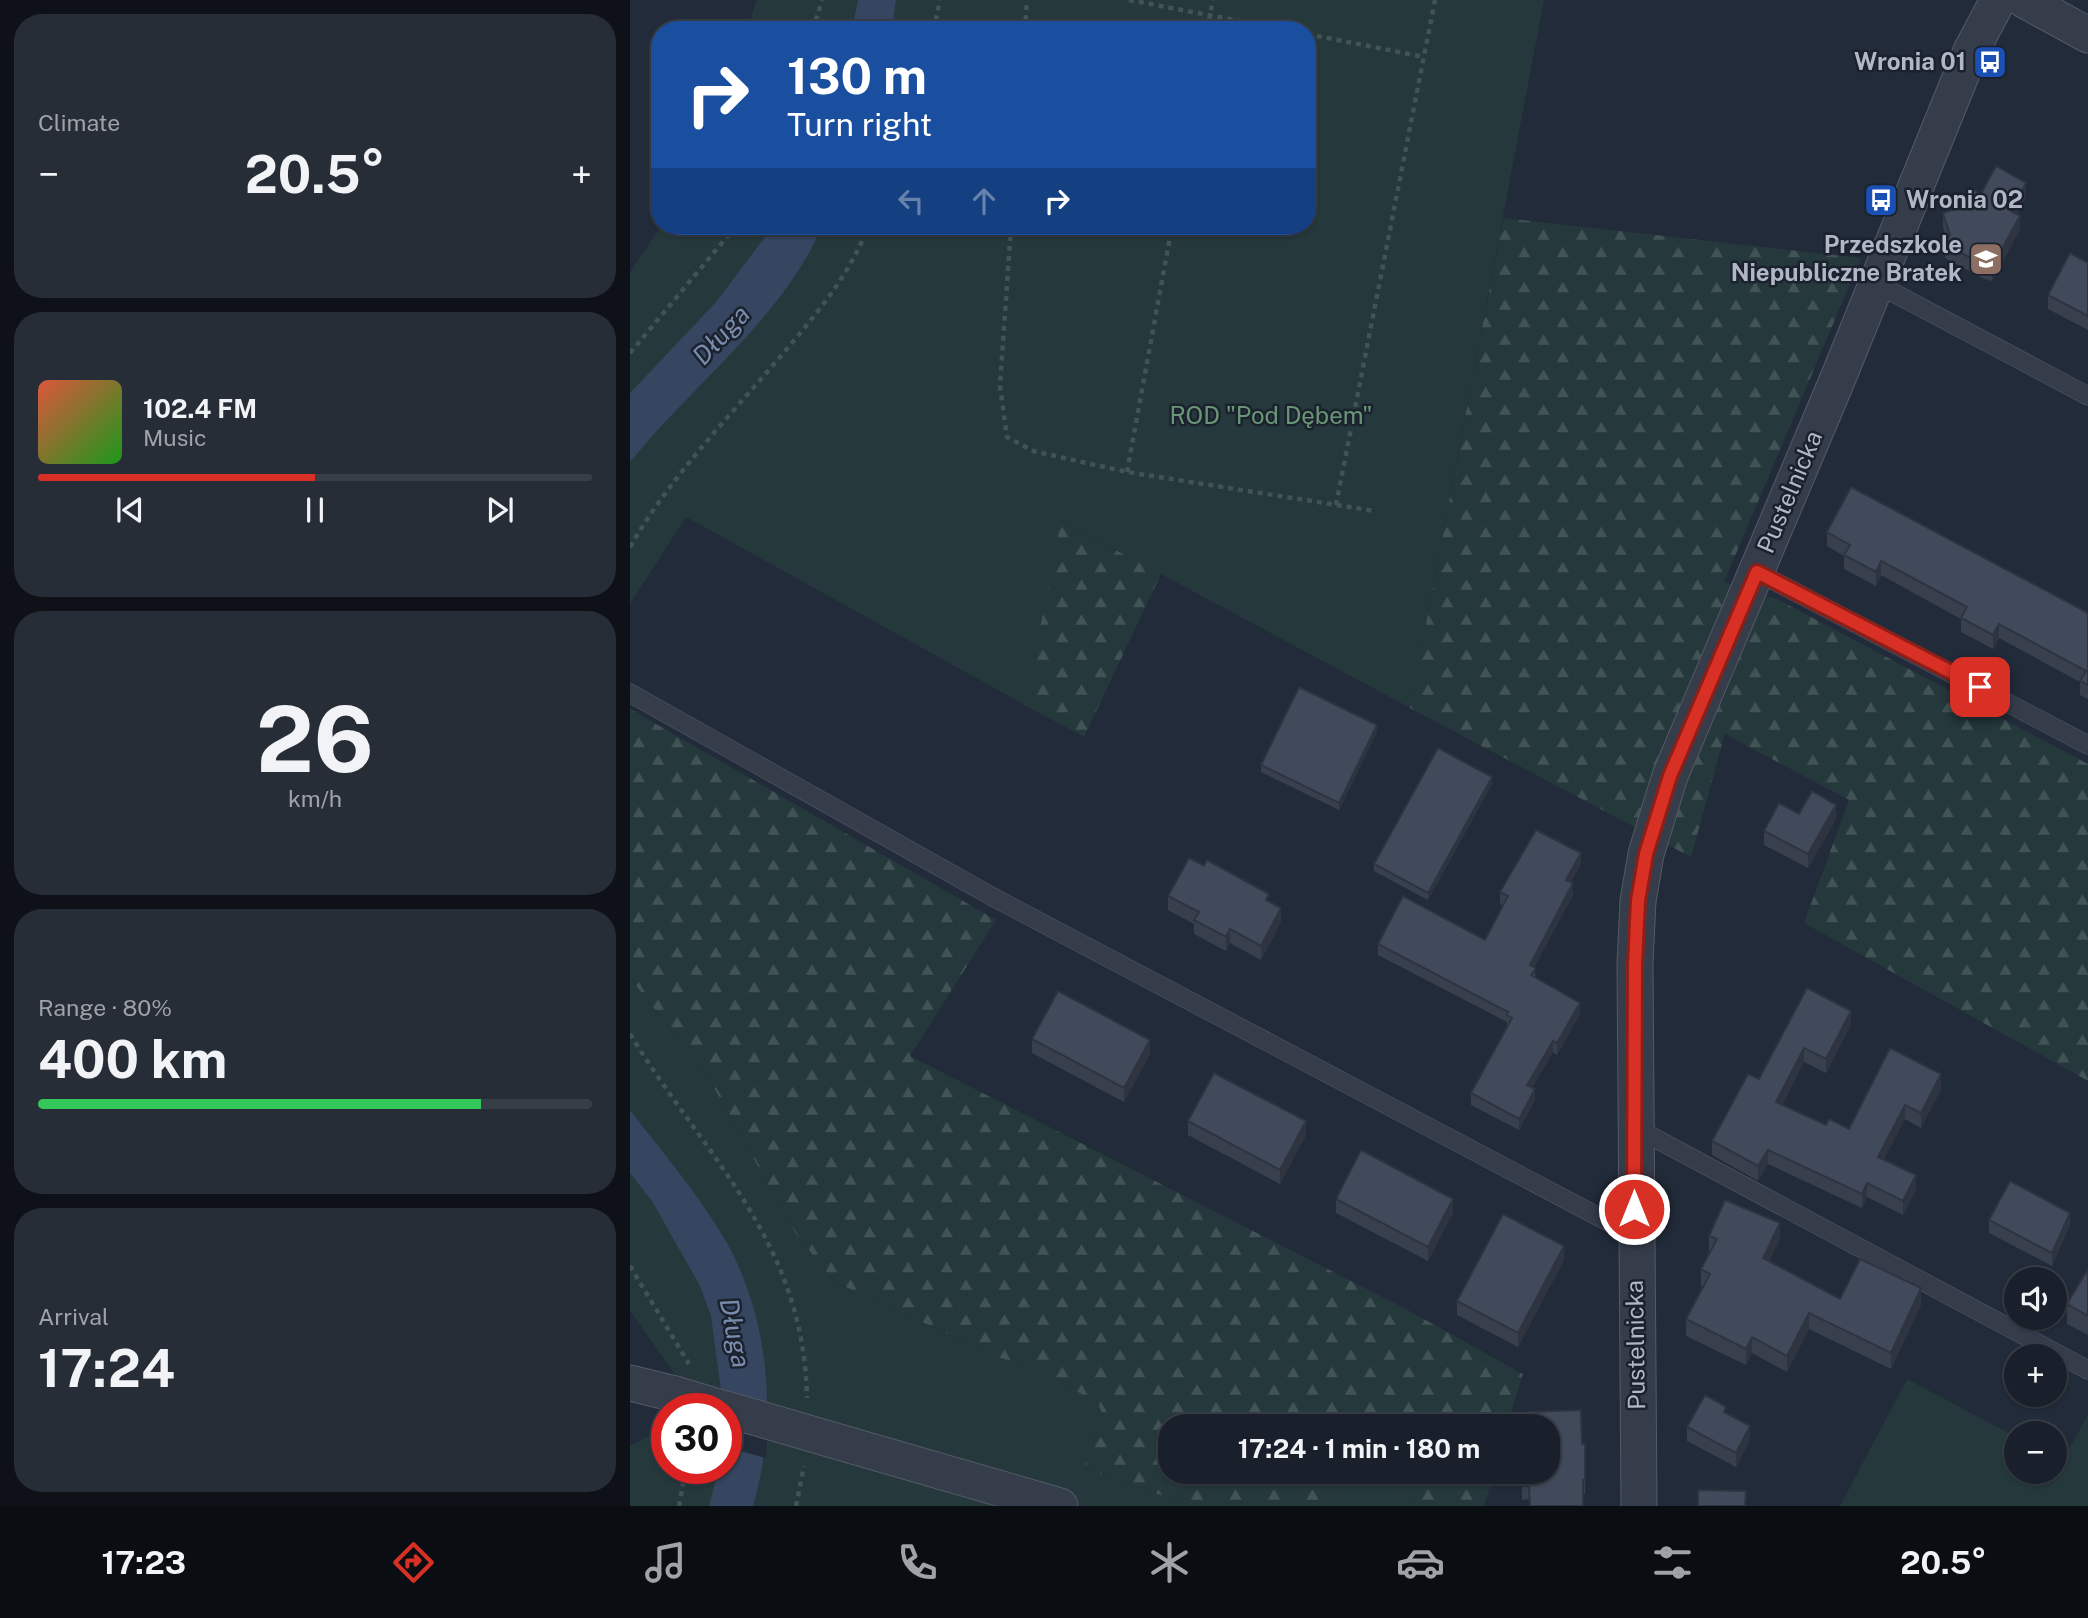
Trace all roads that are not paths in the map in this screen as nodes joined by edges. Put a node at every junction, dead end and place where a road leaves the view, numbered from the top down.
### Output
1 (1998, 0) edge
2 (2024, 0) edge
3 (2088, 35) edge
4 (1877, 284) junction
5 (2088, 396) edge
6 (1757, 572) junction
7 (630, 693) edge
8 (2088, 745) edge
9 (1634, 1127) junction
10 (1635, 1236) junction
11 (2088, 1370) edge
12 (630, 1383) edge
13 (671, 1393) edge
14 (742, 1414) edge
15 (1060, 1506) edge
16 (1639, 1506) edge

1 - 4 street, Pustelnicka
2 - 3 street
4 - 5 lane
4 - 6 street, Pustelnicka
6 - 8 lane
6 - 9 street, Pustelnicka
7 - 10 lane
9 - 10 street, Pustelnicka
9 - 11 lane
10 - 16 street, Pustelnicka
12 - 13 street, bridge
14 - 15 street, bridge

